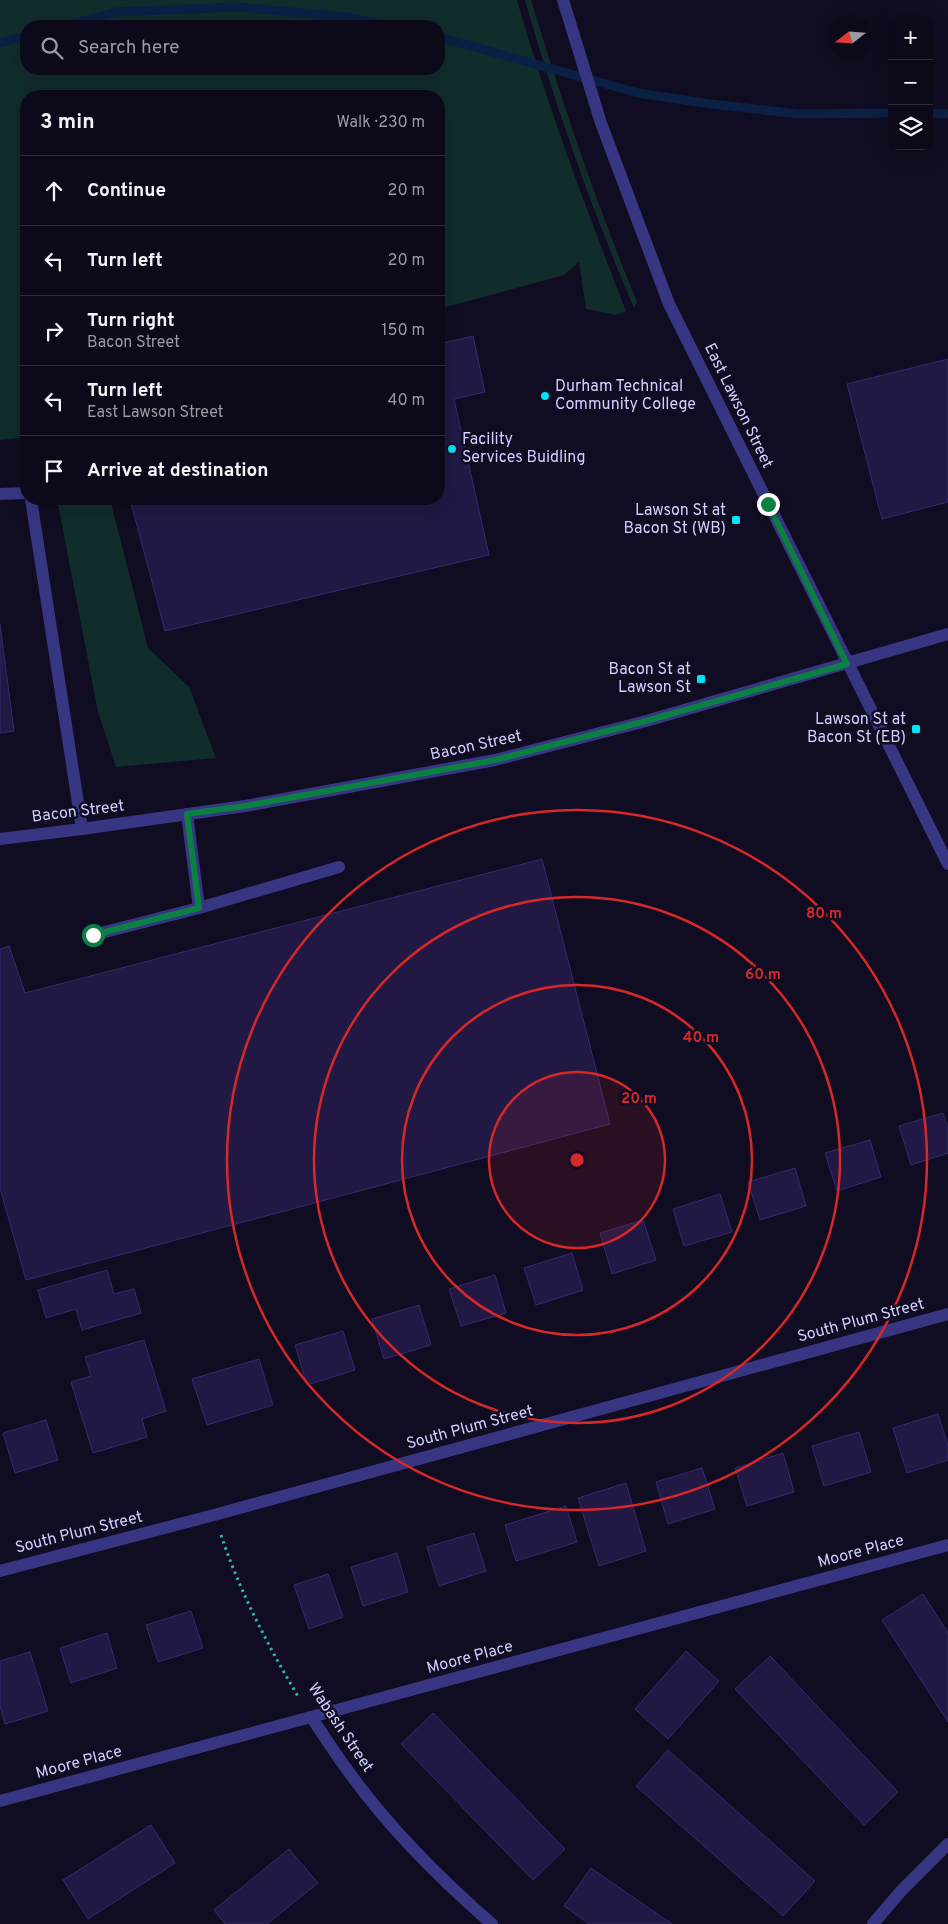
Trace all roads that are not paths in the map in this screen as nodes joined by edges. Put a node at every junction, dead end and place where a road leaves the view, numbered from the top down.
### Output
1 (563, 0) edge
2 (20, 493) edge
3 (0, 494) edge
4 (32, 505) edge
5 (948, 634) edge
6 (847, 664) junction
7 (187, 814) junction
8 (82, 829) junction
9 (0, 839) edge
10 (942, 841) edge
11 (948, 864) edge
12 (339, 867) dead end
13 (199, 908) junction
14 (93, 935) dead end
15 (948, 1314) edge
16 (948, 1545) edge
17 (0, 1570) edge
18 (311, 1717) junction
19 (0, 1801) edge
20 (948, 1844) edge
21 (492, 1924) edge
22 (873, 1924) edge

1 - 6 street, East Lawson Street
2 - 3 street
4 - 8 street
5 - 6 street, Bacon Street
6 - 7 street, Bacon Street
6 - 10 street, East Lawson Street
7 - 8 street, Bacon Street
7 - 13 street
8 - 9 street, Bacon Street
10 - 11 street, East Lawson Street
12 - 13 street
13 - 14 street
15 - 17 street, South Plum Street
16 - 18 street, Moore Place
18 - 19 street, Moore Place
18 - 21 street, Wabash Street
20 - 22 street

